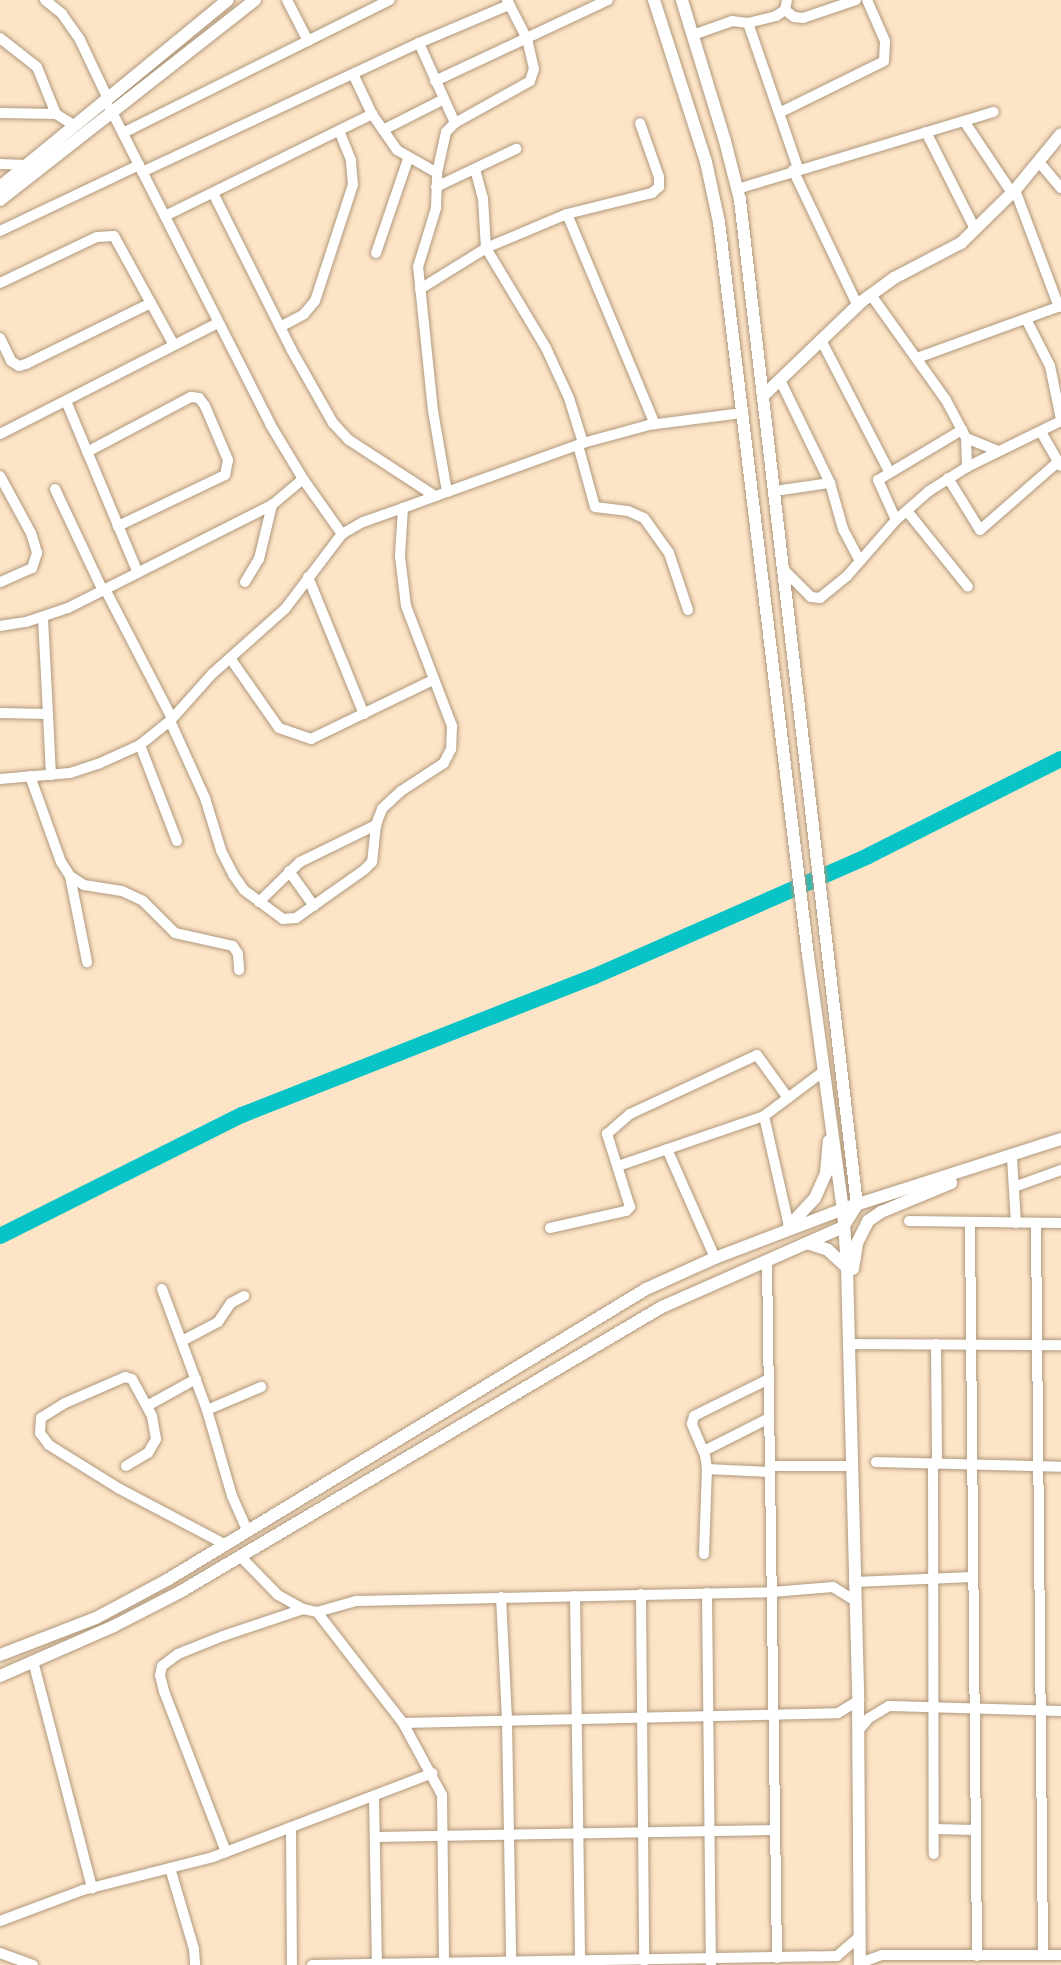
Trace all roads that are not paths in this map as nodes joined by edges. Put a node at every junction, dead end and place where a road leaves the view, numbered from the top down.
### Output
1 (45, 0) edge
2 (228, 0) edge
3 (256, 0) edge
4 (287, 0) edge
5 (390, 0) edge
6 (608, 0) edge
7 (654, 0) edge
8 (682, 0) edge
9 (856, 0) edge
10 (867, 0) edge
11 (508, 2) edge
12 (592, 3) edge
13 (786, 5) edge
14 (748, 23) junction
15 (693, 35) junction
16 (0, 38) edge
17 (527, 39) junction
18 (308, 41) junction
19 (419, 43) junction
20 (353, 74) junction
21 (435, 81) junction
22 (444, 99) junction
23 (108, 103) junction
24 (994, 112) dead end
25 (0, 113) edge
26 (779, 113) junction
27 (56, 114) junction
28 (372, 114) junction
29 (964, 121) junction
30 (455, 123) junction
31 (640, 123) dead end
32 (75, 126) junction
33 (383, 130) junction
34 (339, 131) junction
35 (926, 132) junction
36 (123, 134) junction
37 (1061, 134) edge
38 (516, 149) dead end
39 (408, 159) junction
40 (1038, 162) junction
41 (0, 164) edge
42 (27, 165) junction
43 (140, 169) junction
44 (475, 169) junction
45 (795, 169) junction
46 (437, 173) junction
47 (0, 187) edge
48 (436, 187) junction
49 (1061, 188) edge
50 (737, 189) junction
51 (1013, 191) junction
52 (213, 193) junction
53 (0, 200) edge
54 (566, 214) junction
55 (165, 216) junction
56 (975, 229) junction
57 (0, 231) edge
58 (486, 248) junction
59 (376, 253) dead end
60 (0, 283) edge
61 (420, 289) junction
62 (871, 295) junction
63 (151, 303) junction
64 (858, 306) junction
65 (1060, 307) edge
66 (1026, 319) junction
67 (218, 323) junction
68 (280, 327) junction
69 (0, 338) edge
70 (821, 340) junction
71 (174, 345) junction
72 (917, 358) junction
73 (780, 380) junction
74 (763, 396) junction
75 (65, 401) junction
76 (743, 413) junction
77 (1061, 420) edge
78 (655, 424) junction
79 (1041, 432) junction
80 (964, 434) junction
81 (0, 435) edge
82 (581, 444) junction
83 (87, 452) junction
84 (998, 452) junction
85 (1060, 465) edge
86 (967, 467) junction
87 (889, 471) junction
88 (0, 476) edge
89 (948, 478) junction
90 (303, 479) junction
91 (830, 483) junction
92 (55, 489) dead end
93 (775, 491) junction
94 (447, 492) junction
95 (435, 496) junction
96 (272, 505) junction
97 (403, 508) junction
98 (907, 511) junction
99 (896, 520) junction
100 (118, 526) junction
101 (342, 534) junction
102 (860, 561) junction
103 (784, 570) junction
104 (138, 573) junction
105 (308, 577) junction
106 (0, 582) edge
107 (245, 582) dead end
108 (968, 587) dead end
109 (104, 590) junction
110 (688, 610) dead end
111 (43, 618) junction
112 (0, 626) edge
113 (230, 658) junction
114 (433, 680) junction
115 (0, 713) edge
116 (48, 713) junction
117 (364, 714) junction
118 (171, 719) junction
119 (140, 745) junction
120 (51, 775) junction
121 (30, 776) junction
122 (0, 779) edge
123 (376, 825) junction
124 (177, 841) dead end
125 (289, 871) junction
126 (70, 876) junction
127 (259, 902) junction
128 (314, 906) junction
129 (88, 962) dead end
130 (239, 970) dead end
131 (824, 1071) junction
132 (788, 1098) junction
133 (764, 1116) junction
134 (832, 1120) junction
135 (1061, 1139) edge
136 (667, 1149) junction
137 (1026, 1152) junction
138 (1013, 1158) junction
139 (618, 1166) junction
140 (1061, 1170) edge
141 (1014, 1186) junction
142 (857, 1205) junction
143 (843, 1209) junction
144 (909, 1221) dead end
145 (970, 1223) junction
146 (1016, 1223) junction
147 (1036, 1223) junction
148 (1061, 1223) edge
149 (843, 1227) junction
150 (550, 1228) dead end
151 (786, 1229) junction
152 (806, 1243) junction
153 (715, 1258) junction
154 (767, 1260) junction
155 (847, 1268) junction
156 (162, 1289) dead end
157 (244, 1296) dead end
158 (849, 1320) junction
159 (182, 1341) junction
160 (970, 1343) junction
161 (849, 1344) junction
162 (936, 1344) junction
163 (1038, 1345) junction
164 (1061, 1345) edge
165 (197, 1379) junction
166 (769, 1379) junction
167 (261, 1387) dead end
168 (147, 1406) junction
169 (207, 1410) junction
170 (769, 1418) junction
171 (704, 1451) junction
172 (876, 1462) dead end
173 (935, 1464) junction
174 (970, 1464) junction
175 (126, 1466) dead end
176 (852, 1466) junction
177 (1039, 1466) junction
178 (1061, 1467) edge
179 (707, 1469) junction
180 (770, 1469) junction
181 (248, 1532) junction
182 (226, 1545) junction
183 (704, 1554) dead end
184 (240, 1556) junction
185 (973, 1577) junction
186 (933, 1578) junction
187 (854, 1583) junction
188 (772, 1592) junction
189 (707, 1593) junction
190 (640, 1594) junction
191 (575, 1595) junction
192 (500, 1597) junction
193 (855, 1601) junction
194 (303, 1609) junction
195 (317, 1612) junction
196 (0, 1655) edge
197 (33, 1661) junction
198 (0, 1676) edge
199 (858, 1701) junction
200 (933, 1709) junction
201 (974, 1711) junction
202 (1041, 1711) junction
203 (1061, 1711) edge
204 (773, 1716) junction
205 (707, 1717) junction
206 (643, 1718) junction
207 (577, 1720) junction
208 (507, 1721) junction
209 (403, 1723) junction
210 (858, 1731) junction
211 (433, 1773) junction
212 (374, 1796) junction
213 (291, 1827) junction
214 (934, 1829) junction
215 (775, 1830) junction
216 (976, 1830) junction
217 (710, 1831) junction
218 (645, 1832) junction
219 (576, 1833) junction
220 (507, 1834) junction
221 (442, 1835) junction
222 (375, 1837) junction
223 (226, 1852) junction
224 (934, 1854) dead end
225 (170, 1868) junction
226 (92, 1888) junction
227 (0, 1921) edge
228 (860, 1936) junction
229 (0, 1953) edge
230 (1043, 1955) junction
231 (1061, 1955) edge
232 (977, 1956) junction
233 (777, 1958) junction
234 (644, 1961) junction
235 (377, 1962) junction
236 (510, 1962) junction
237 (580, 1962) junction
238 (711, 1962) edge
239 (444, 1963) edge
240 (862, 1964) edge
241 (33, 1965) edge
242 (195, 1965) edge
243 (292, 1965) edge
244 (312, 1965) edge

1 - 23 street
2 - 23 street
3 - 23 street
4 - 18 street
5 - 18 street
6 - 12 street
7 - 76 street
8 - 15 street
9 - 13 street
10 - 26 street
11 - 17 street
11 - 19 street
12 - 17 street
13 - 14 street
14 - 15 street
14 - 26 street
15 - 50 street
16 - 27 street
17 - 21 street
17 - 30 street
18 - 36 street
19 - 20 street
19 - 21 street
20 - 28 street
20 - 43 street
21 - 22 street
22 - 30 street
22 - 33 street
23 - 32 street
23 - 36 street
23 - 53 street
24 - 29 street
25 - 27 street
26 - 45 street
27 - 32 street
28 - 33 street
28 - 34 street
29 - 35 street
29 - 51 street
30 - 46 street
31 - 54 street
32 - 42 street
33 - 39 street
34 - 52 street
34 - 68 street
35 - 45 street
35 - 56 street
36 - 43 street
37 - 40 street
38 - 44 street
39 - 46 street
39 - 59 street
40 - 49 street
40 - 51 street
41 - 42 street
42 - 47 street
43 - 55 street
43 - 57 street
44 - 48 street
44 - 58 street
45 - 50 street
45 - 64 street
46 - 48 street
48 - 61 street
50 - 74 street
51 - 56 street
51 - 65 street
52 - 55 street
52 - 68 street
54 - 58 street
54 - 78 street
55 - 67 street
56 - 62 street
58 - 61 street
58 - 82 street
60 - 63 street
61 - 94 street
62 - 64 street
62 - 72 street
63 - 69 street
63 - 71 street
64 - 70 street
65 - 66 street
66 - 72 street
66 - 77 street
67 - 71 street
67 - 90 street
68 - 95 street
70 - 73 street
70 - 87 street
71 - 75 street
72 - 80 street
73 - 74 street
73 - 91 street
74 - 93 street
75 - 81 street
75 - 83 street
76 - 78 street
76 - 131 street
77 - 79 street
78 - 82 street
79 - 84 street
79 - 85 street
80 - 84 street
80 - 86 street
80 - 87 street
82 - 94 street
82 - 110 street
83 - 100 street
83 - 100 street
84 - 86 street
85 - 89 street
86 - 89 street
87 - 99 street
88 - 106 street
89 - 98 street
90 - 96 street
90 - 101 street
91 - 93 street
91 - 102 street
92 - 109 street
93 - 103 street
94 - 95 street
95 - 97 street
96 - 104 street
96 - 107 street
97 - 101 street
97 - 114 street
98 - 99 street
98 - 108 street
99 - 102 street
100 - 104 street
101 - 105 street
102 - 103 street
103 - 142 street
104 - 109 street
105 - 113 street
105 - 117 street
109 - 111 street
109 - 118 street
111 - 112 street
111 - 116 street
113 - 117 street
113 - 118 street
114 - 117 street
114 - 123 street
115 - 116 street
116 - 120 street
118 - 119 street
118 - 127 street
119 - 120 street
119 - 124 street
120 - 121 street
121 - 122 street
121 - 126 street
123 - 125 street
123 - 128 street
125 - 127 street
125 - 128 street
126 - 129 street
126 - 130 street
127 - 128 street
131 - 132 street
131 - 134 street
132 - 133 street
132 - 139 street
133 - 136 street
133 - 151 street
134 - 143 street
134 - 151 street
135 - 137 street
136 - 139 street
136 - 153 street
137 - 138 street
137 - 142 street
138 - 141 street
138 - 158 street
139 - 150 street
140 - 141 street
141 - 146 street
142 - 143 street
142 - 149 street
143 - 149 street
143 - 151 street
144 - 145 street
145 - 146 street
145 - 160 street
146 - 147 street
147 - 148 street
147 - 163 street
149 - 152 street
149 - 155 street
151 - 153 street
152 - 154 street
152 - 155 street
153 - 181 street
154 - 166 street
154 - 184 street
155 - 158 street
156 - 159 street
157 - 159 street
158 - 161 street
159 - 165 street
160 - 162 street
160 - 163 street
160 - 174 street
161 - 162 street
161 - 176 street
162 - 173 street
163 - 164 street
163 - 177 street
165 - 168 street
165 - 169 street
166 - 170 street
166 - 171 street
167 - 169 street
168 - 175 street
168 - 182 street
169 - 181 street
170 - 171 street
170 - 180 street
171 - 179 street
172 - 173 street
173 - 174 street
173 - 186 street
174 - 177 street
174 - 185 street
176 - 180 street
176 - 187 street
177 - 178 street
177 - 202 street
179 - 180 street
179 - 183 street
180 - 188 street
181 - 182 street
182 - 196 street
184 - 194 street
184 - 197 street
185 - 186 street
185 - 201 street
186 - 187 street
186 - 200 street
187 - 193 street
188 - 189 street
188 - 193 street
188 - 204 street
189 - 190 street
189 - 205 street
190 - 191 street
190 - 206 street
191 - 192 street
191 - 207 street
192 - 195 street
192 - 208 street
193 - 199 street
194 - 195 street
194 - 223 street
195 - 209 street
197 - 198 street
197 - 226 street
199 - 204 street
199 - 210 street
200 - 201 street
200 - 210 street
200 - 214 street
201 - 202 street
201 - 216 street
202 - 203 street
202 - 230 street
204 - 205 street
204 - 215 street
205 - 206 street
205 - 217 street
206 - 207 street
206 - 218 street
207 - 208 street
207 - 219 street
208 - 209 street
208 - 220 street
209 - 211 street
210 - 228 street
211 - 212 street
211 - 221 street
212 - 213 street
212 - 222 street
213 - 223 street
213 - 243 street
214 - 216 street
214 - 224 street
215 - 217 street
215 - 233 street
216 - 232 street
217 - 218 street
217 - 238 street
218 - 219 street
218 - 234 street
219 - 220 street
219 - 237 street
220 - 221 street
220 - 236 street
221 - 222 street
221 - 239 street
222 - 235 street
223 - 225 street
225 - 226 street
225 - 242 street
226 - 227 street
228 - 233 street
228 - 240 street
229 - 241 street
230 - 231 street
230 - 232 street
232 - 240 street
233 - 238 street
234 - 237 street
234 - 238 street
235 - 239 street
235 - 244 street
236 - 237 street
236 - 239 street

